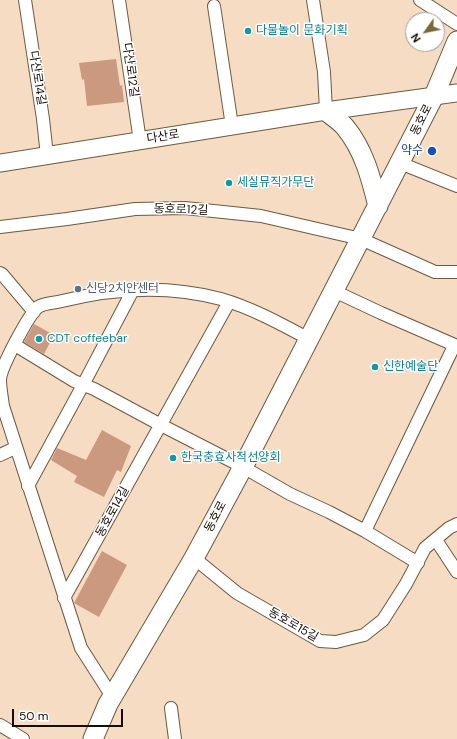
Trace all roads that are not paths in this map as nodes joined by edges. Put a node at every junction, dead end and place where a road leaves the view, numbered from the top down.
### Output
1 (25, 0) edge
2 (120, 0) edge
3 (313, 0) edge
4 (420, 0) edge
5 (214, 6) dead end
6 (457, 24) edge
7 (457, 41) edge
8 (457, 93) edge
9 (434, 96) junction
10 (326, 111) junction
11 (232, 126) junction
12 (140, 141) junction
13 (47, 156) junction
14 (0, 163) edge
15 (400, 163) junction
16 (457, 186) edge
17 (378, 206) junction
18 (0, 227) edge
19 (361, 239) junction
20 (457, 272) edge
21 (0, 273) edge
22 (133, 290) junction
23 (334, 291) junction
24 (229, 302) junction
25 (34, 312) junction
26 (309, 339) junction
27 (15, 345) junction
28 (456, 346) edge
29 (83, 385) junction
30 (161, 425) junction
31 (15, 448) junction
32 (0, 455) edge
33 (243, 467) junction
34 (28, 486) junction
35 (457, 524) edge
36 (365, 531) junction
37 (436, 540) junction
38 (194, 558) junction
39 (418, 563) junction
40 (457, 572) edge
41 (64, 598) junction
42 (113, 698) junction
43 (171, 708) dead end
44 (0, 725) edge
45 (23, 739) edge
46 (93, 739) edge
47 (175, 739) edge

1 - 13 street, 다산로14길
2 - 12 street, 다산로12길
3 - 10 street
4 - 6 street
5 - 11 street
7 - 9 main road, 동호로
8 - 9 main road, 다산로
9 - 10 main road, 다산로
9 - 15 main road, 동호로
10 - 11 main road, 다산로
10 - 17 main road
11 - 12 main road, 다산로
12 - 13 main road, 다산로
13 - 14 main road, 다산로
15 - 16 street
15 - 17 main road, 동호로
17 - 19 main road, 동호로
18 - 19 street, 동호로12길
19 - 20 street
19 - 23 main road, 동호로
21 - 25 street
22 - 24 street
22 - 25 street
22 - 29 street
23 - 26 main road, 동호로
23 - 28 street
24 - 26 street
24 - 30 street, 동호로14길
25 - 27 street
26 - 33 main road, 동호로
27 - 29 street
27 - 31 street
28 - 36 street
29 - 30 street
29 - 34 street
30 - 33 street
30 - 41 street, 동호로14길
31 - 32 street
31 - 34 street
33 - 36 street
33 - 38 main road, 동호로
34 - 41 street
35 - 37 street, 동호로15길
36 - 39 street
37 - 39 street, 동호로15길
37 - 40 street
38 - 39 street, 동호로15길
38 - 42 main road, 동호로
41 - 42 street
42 - 46 main road, 동호로
43 - 47 street
44 - 45 street

